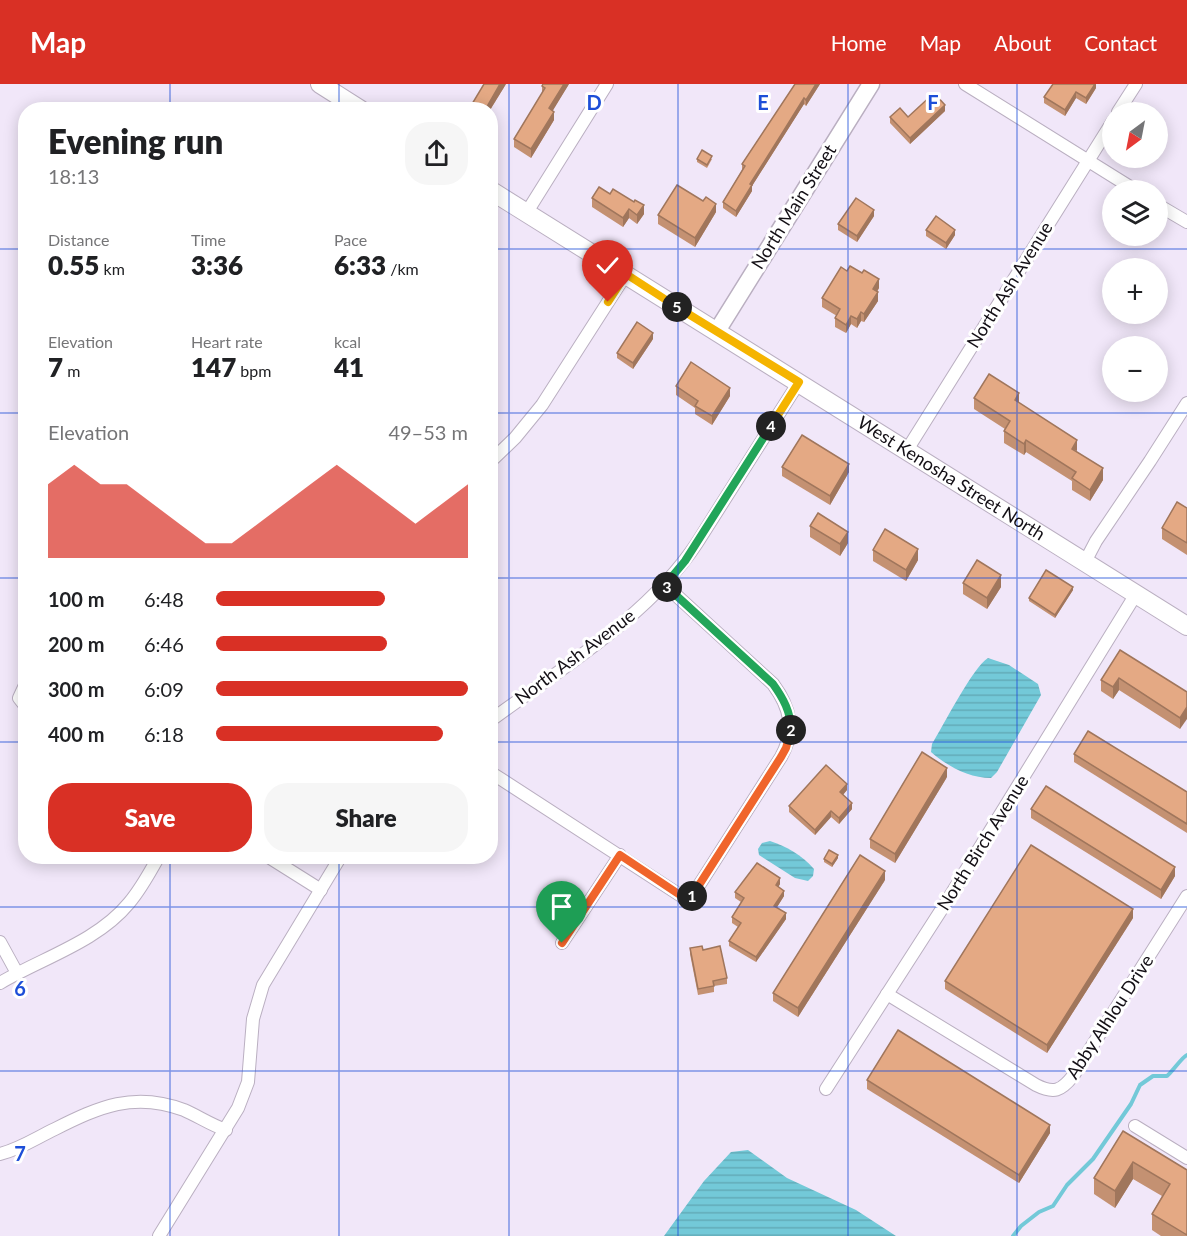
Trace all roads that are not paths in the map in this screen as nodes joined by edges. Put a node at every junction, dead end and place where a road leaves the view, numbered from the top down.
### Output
1 (320, 84) edge
2 (607, 84) edge
3 (871, 84) edge
4 (965, 84) edge
5 (1136, 84) edge
6 (348, 102) edge
7 (1124, 102) edge
8 (1102, 139) edge
9 (1088, 161) junction
10 (1119, 180) edge
11 (498, 195) edge
12 (1168, 211) edge
13 (526, 212) junction
14 (1187, 222) edge
15 (626, 274) junction
16 (717, 331) junction
17 (799, 382) junction
18 (1187, 403) edge
19 (907, 450) junction
20 (498, 454) edge
21 (1085, 562) junction
22 (665, 585) junction
23 (1136, 594) junction
24 (1187, 626) edge
25 (498, 715) edge
26 (498, 777) edge
27 (620, 855) junction
28 (154, 864) edge
29 (280, 864) edge
30 (336, 864) edge
31 (321, 890) junction
32 (1187, 896) edge
33 (0, 942) edge
34 (562, 943) dead end
35 (17, 973) junction
36 (0, 983) edge
37 (887, 994) junction
38 (826, 1089) dead end
39 (1135, 1126) dead end
40 (225, 1130) junction
41 (0, 1154) edge
42 (1187, 1158) edge
43 (159, 1236) edge

1 - 6 main road
2 - 13 street
3 - 16 main road, North Main Street
4 - 9 street
5 - 7 street
8 - 9 street, North Ash Avenue
9 - 10 street
9 - 19 street, North Ash Avenue
11 - 13 main road, West Kenosha Street North
12 - 14 street
13 - 15 main road, West Kenosha Street North
15 - 16 main road, West Kenosha Street North
15 - 20 street
16 - 17 main road, West Kenosha Street North
17 - 19 main road, West Kenosha Street North
17 - 22 street, North Ash Avenue
18 - 21 street
19 - 21 main road, West Kenosha Street North
21 - 23 main road, West Kenosha Street North
22 - 25 street, North Ash Avenue
22 - 27 street
23 - 24 main road, West Kenosha Street North
23 - 37 street, North Birch Avenue
26 - 27 street
27 - 34 street
28 - 35 street
29 - 31 street
30 - 31 street
31 - 40 street
32 - 37 street, Abby Alhlou Drive
33 - 35 street
35 - 36 street
37 - 38 street, North Birch Avenue
39 - 42 street
40 - 41 street
40 - 43 street

